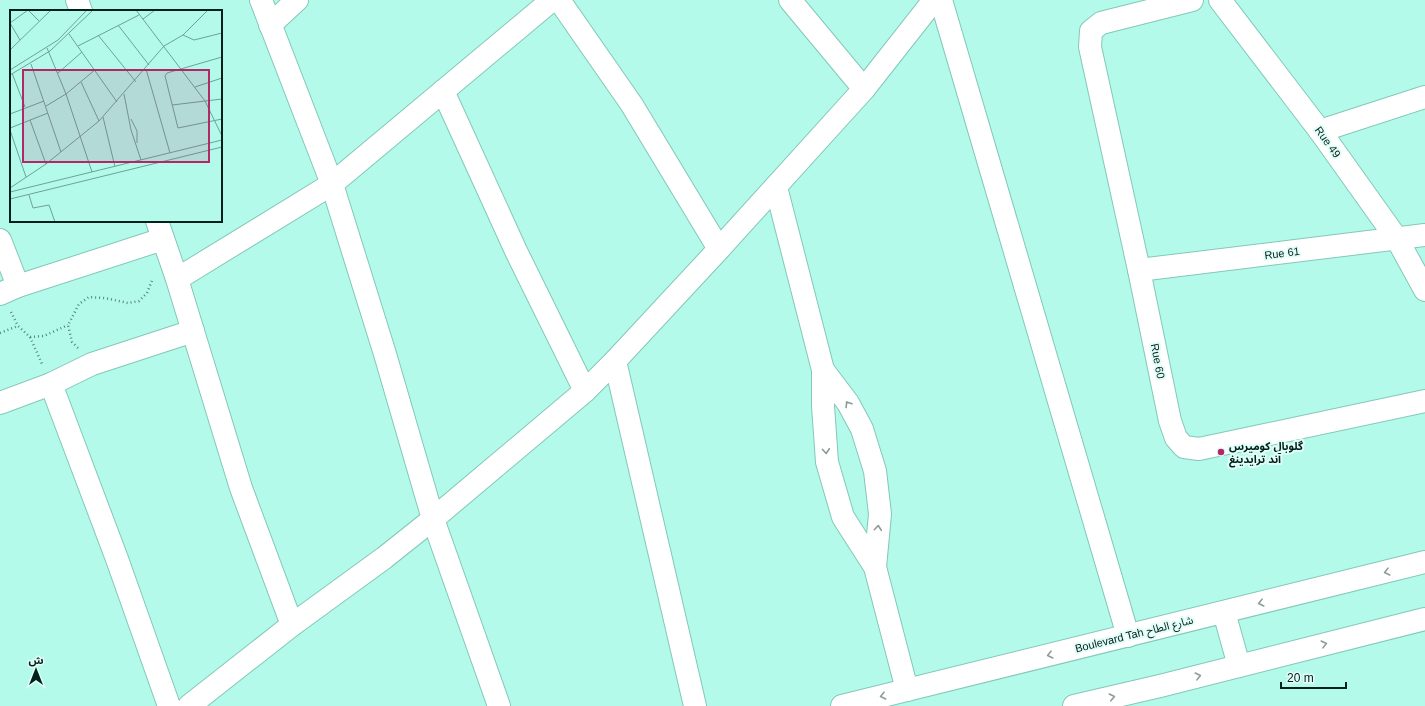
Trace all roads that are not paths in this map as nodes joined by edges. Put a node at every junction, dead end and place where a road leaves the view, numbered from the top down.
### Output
1 (77, 0) edge
2 (261, 0) edge
3 (297, 0) edge
4 (552, 0) edge
5 (559, 0) edge
6 (790, 0) edge
7 (934, 0) edge
8 (941, 0) edge
9 (1192, 0) edge
10 (1220, 0) edge
11 (81, 10) edge
12 (270, 25) junction
13 (864, 89) junction
14 (443, 90) junction
15 (1425, 97) edge
16 (1320, 131) junction
17 (332, 184) junction
18 (776, 187) junction
19 (1425, 235) edge
20 (163, 238) edge
21 (1397, 239) junction
22 (0, 240) edge
23 (719, 249) junction
24 (1139, 270) junction
25 (177, 279) junction
26 (1425, 290) edge
27 (7, 291) edge
28 (193, 331) junction
29 (615, 361) junction
30 (823, 370) junction
31 (52, 384) junction
32 (585, 391) junction
33 (1425, 402) edge
34 (0, 403) edge
35 (433, 519) junction
36 (1425, 562) edge
37 (875, 567) junction
38 (1224, 612) junction
39 (1425, 619) edge
40 (292, 625) junction
41 (1128, 636) junction
42 (1239, 666) junction
43 (906, 690) junction
44 (169, 706) edge
45 (189, 706) edge
46 (499, 706) edge
47 (695, 706) edge
48 (842, 706) edge
49 (1074, 706) edge

1 - 11 street
2 - 12 street
3 - 12 street
4 - 14 street
5 - 23 street
6 - 13 street
7 - 13 street
8 - 41 street
9 - 24 street, Rue 60
10 - 16 street, Rue 49
12 - 17 street
13 - 18 street
14 - 17 street
14 - 32 street
15 - 16 street
16 - 21 street, Rue 49
17 - 25 street
17 - 35 street
18 - 23 street
18 - 30 street
19 - 21 street, Rue 61
20 - 25 street
20 - 27 street
21 - 24 street, Rue 61
21 - 26 street, Rue 49
22 - 27 street
23 - 29 street
24 - 33 street, Rue 60
25 - 28 street
28 - 31 street
28 - 40 street
29 - 32 street
29 - 47 street
30 -> 37 street
37 -> 30 street
31 - 34 street
31 - 44 street
32 - 35 street
35 - 40 street
35 - 46 street
36 -> 38 street, Boulevard Tah شارع الطاح
37 - 43 street
38 - 41 street, Boulevard Tah شارع الطاح
38 - 42 street
42 -> 39 street
40 - 45 street
41 -> 43 street, Boulevard Tah شارع الطاح
49 -> 42 street
43 -> 48 street, Boulevard Tah شارع الطاح

